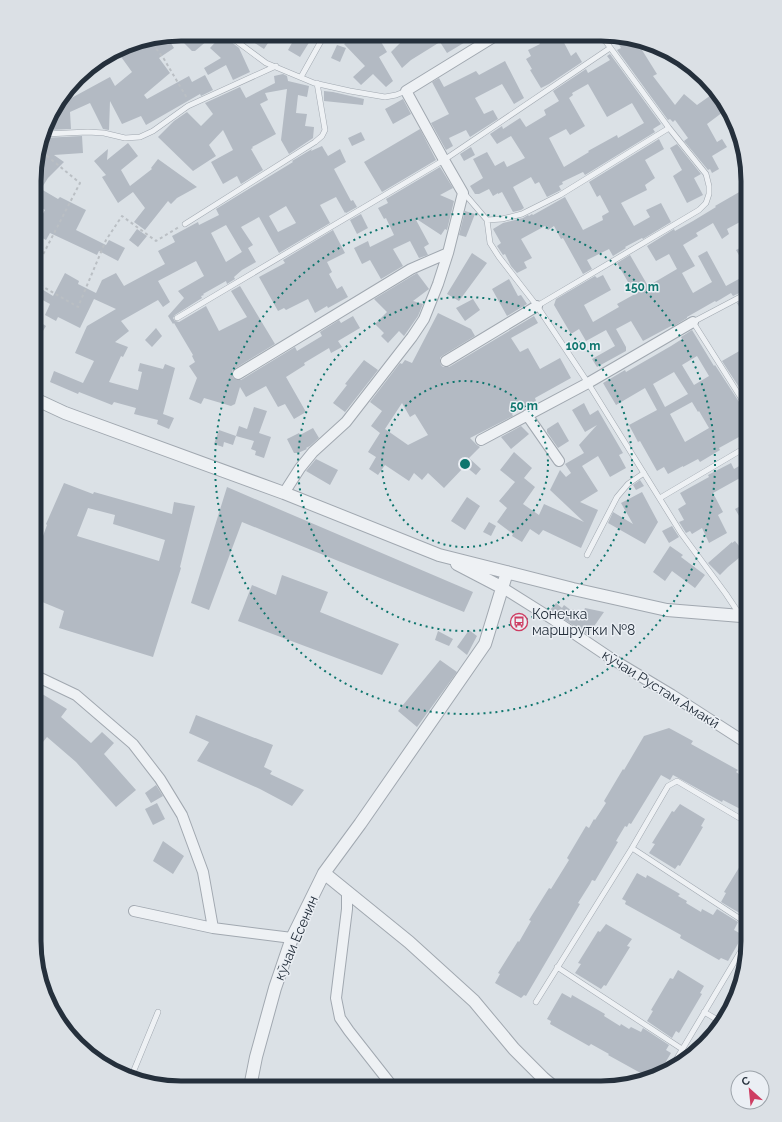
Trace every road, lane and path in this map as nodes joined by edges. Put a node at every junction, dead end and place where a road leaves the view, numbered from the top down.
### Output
1 (237, 41) edge
2 (321, 41) edge
3 (487, 41) edge
4 (605, 41) edge
5 (152, 44) edge
6 (610, 48) junction
7 (276, 66) junction
8 (301, 77) junction
9 (317, 83) junction
10 (406, 91) junction
11 (191, 104) junction
12 (669, 128) junction
13 (49, 134) edge
14 (45, 149) edge
15 (444, 160) junction
16 (463, 193) junction
17 (488, 220) junction
18 (185, 224) joint
19 (448, 254) junction
20 (41, 258) edge
21 (41, 285) edge
22 (741, 297) edge
23 (537, 306) junction
24 (177, 318) dead end
25 (693, 322) junction
26 (446, 361) dead end
27 (238, 374) dead end
28 (588, 383) junction
29 (741, 399) edge
30 (41, 402) edge
31 (527, 415) junction
32 (481, 440) dead end
33 (741, 450) edge
34 (559, 461) dead end
35 (644, 473) junction
36 (284, 493) junction
37 (660, 498) junction
38 (439, 554) junction
39 (586, 555) dead end
40 (507, 572) junction
41 (503, 588) junction
42 (741, 612) edge
43 (741, 616) edge
44 (41, 678) edge
45 (741, 739) edge
46 (741, 819) edge
47 (632, 848) junction
48 (324, 873) junction
49 (347, 891) junction
50 (134, 910) dead end
51 (741, 919) edge
52 (213, 928) junction
53 (292, 938) junction
54 (741, 951) edge
55 (557, 967) junction
56 (536, 1002) dead end
57 (158, 1012) dead end
58 (704, 1012) junction
59 (717, 1019) edge
60 (682, 1049) junction
61 (677, 1059) edge
62 (133, 1073) edge
63 (251, 1081) edge
64 (388, 1081) edge
65 (547, 1081) edge

1 - 7 lane
2 - 8 lane
3 - 10 street
4 - 6 lane
5 - 11 path
6 - 12 lane
6 - 15 lane
7 - 8 lane
7 - 11 lane
8 - 9 lane
9 - 10 lane
9 - 18 lane
10 - 15 street
11 - 13 lane
12 - 17 lane
12 - 23 lane
14 - 20 path
15 - 16 street
15 - 24 lane
16 - 17 lane
16 - 19 street
17 - 23 lane
18 - 21 path
19 - 27 street
19 - 36 street
22 - 25 lane
23 - 26 street
23 - 28 lane
25 - 28 street
25 - 29 lane
28 - 31 street
28 - 35 lane
30 - 36 street
31 - 32 street
31 - 34 street
33 - 37 lane
35 - 37 lane
35 - 39 lane
36 - 38 street
37 - 42 lane
38 - 40 street
38 - 41 street
40 - 41 street, кӯчаи Есенин
40 - 43 street
41 - 45 street, кӯчаи Рустам Амакӣ
41 - 48 street, кӯчаи Есенин
44 - 52 street
46 - 47 lane
47 - 51 lane
47 - 55 lane
48 - 49 street
48 - 53 street, кӯчаи Есенин
49 - 64 street
49 - 65 street
50 - 52 street
52 - 53 street
53 - 63 street, кӯчаи Есенин
54 - 58 lane
55 - 56 lane
55 - 60 lane
57 - 62 lane
58 - 59 lane
58 - 60 lane
60 - 61 lane

